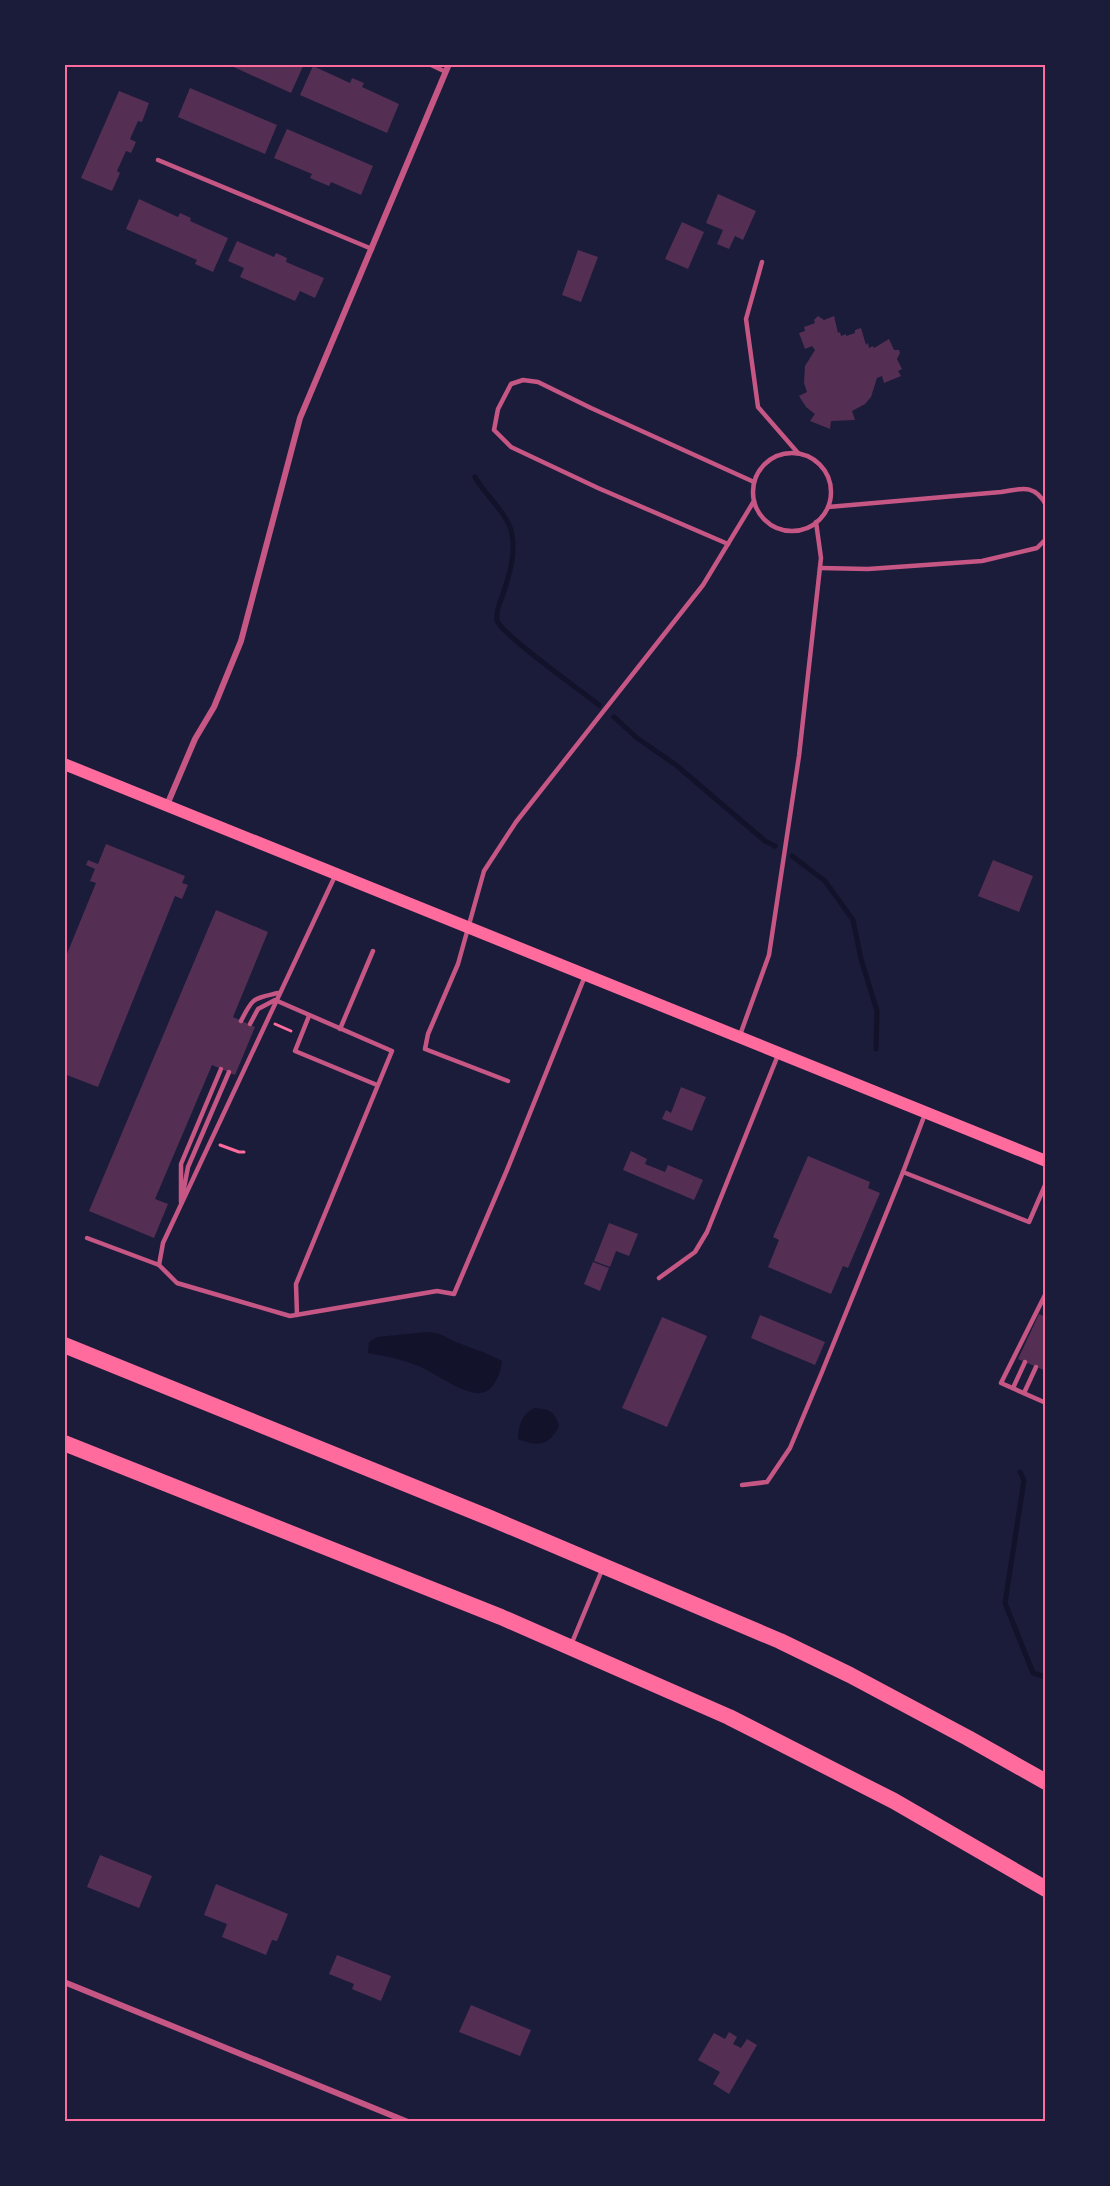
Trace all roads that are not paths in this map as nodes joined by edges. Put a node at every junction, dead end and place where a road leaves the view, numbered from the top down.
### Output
1 (429, 64) edge
2 (449, 64) edge
3 (446, 72) junction
4 (158, 160) dead end
5 (372, 249) junction
6 (762, 262) dead end
7 (798, 453) junction
8 (754, 482) junction
9 (754, 501) junction
10 (1046, 505) edge
11 (828, 507) junction
12 (816, 522) junction
13 (1046, 539) edge
14 (728, 544) junction
15 (820, 568) junction
16 (64, 764) edge
17 (167, 805) junction
18 (336, 873) junction
19 (467, 926) junction
20 (373, 951) dead end
21 (585, 975) junction
22 (278, 993) junction
23 (275, 1000) junction
24 (309, 1016) junction
25 (241, 1021) dead end
26 (250, 1024) dead end
27 (340, 1029) junction
28 (739, 1037) junction
29 (779, 1053) junction
30 (221, 1069) dead end
31 (229, 1072) dead end
32 (508, 1081) dead end
33 (377, 1085) junction
34 (926, 1112) junction
35 (1046, 1161) edge
36 (903, 1172) junction
37 (1046, 1183) edge
38 (181, 1205) junction
39 (87, 1238) dead end
40 (159, 1265) junction
41 (659, 1278) dead end
42 (1046, 1293) edge
43 (297, 1315) junction
44 (64, 1345) edge
45 (1025, 1362) dead end
46 (1036, 1367) dead end
47 (1013, 1388) junction
48 (1024, 1393) junction
49 (1046, 1403) edge
50 (64, 1443) edge
51 (742, 1485) dead end
52 (604, 1566) junction
53 (570, 1647) junction
54 (1046, 1782) edge
55 (1046, 1888) edge
56 (64, 1982) edge
57 (408, 2121) edge

1 - 3 lane
2 - 3 street
3 - 5 street
4 - 5 lane
5 - 17 street
6 - 7 lane
7 - 8 lane
7 - 11 lane
8 - 9 lane
8 - 14 lane
9 - 12 lane
9 - 14 lane
10 - 11 lane
11 - 12 lane
12 - 15 lane
13 - 15 lane
14 - 19 lane
15 - 28 lane
16 - 17 main road
17 - 18 main road
18 - 19 main road
18 - 22 lane
19 - 21 main road
19 - 32 lane
20 - 27 lane
21 - 28 main road
21 - 43 lane
22 - 23 lane
22 - 25 lane
23 - 24 lane
23 - 26 lane
23 - 38 lane
24 - 27 lane
24 - 33 lane
27 - 33 lane
28 - 29 main road
29 - 34 main road
29 - 41 lane
30 - 38 lane
31 - 38 lane
33 - 43 lane
34 - 35 main road
34 - 36 lane
36 - 37 lane
36 - 51 lane
38 - 40 lane
39 - 40 lane
40 - 43 lane
42 - 47 lane
44 - 52 highway
45 - 47 lane
46 - 48 lane
47 - 48 lane
48 - 49 lane
50 - 53 highway
52 - 53 lane
52 - 54 highway
53 - 55 highway
56 - 57 street

